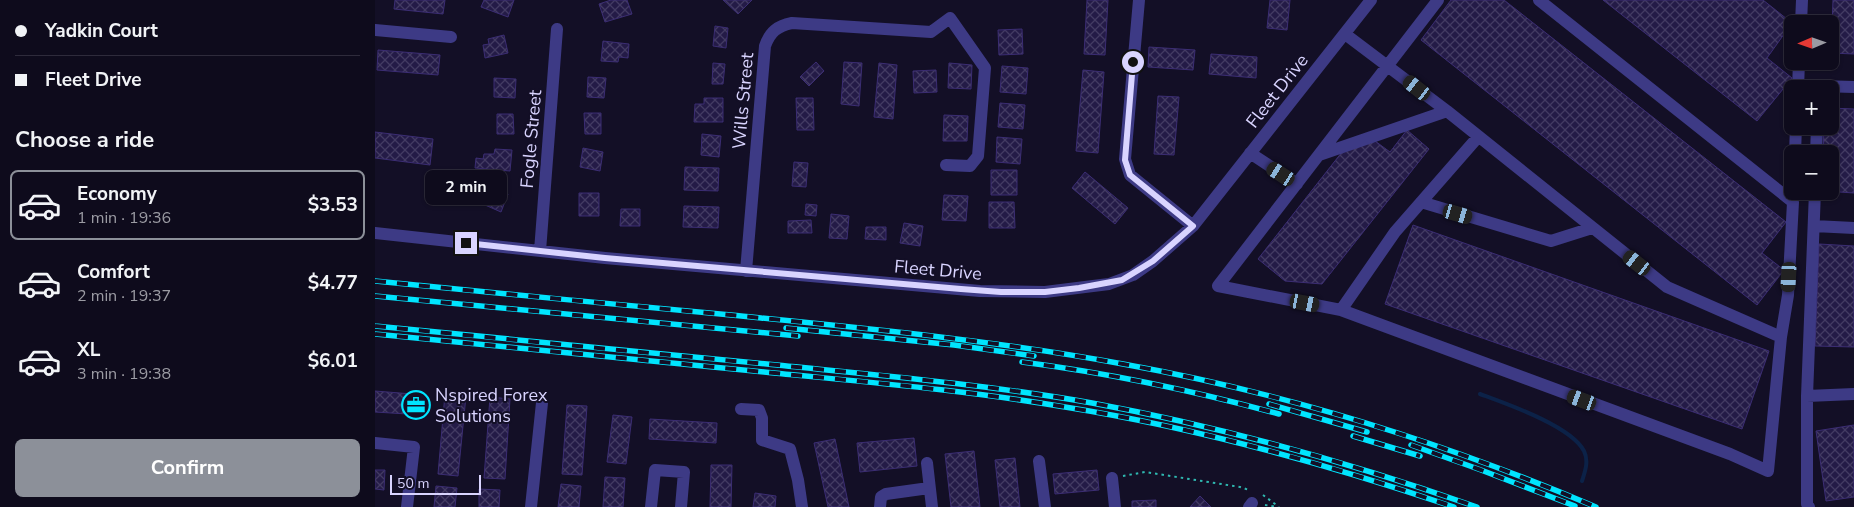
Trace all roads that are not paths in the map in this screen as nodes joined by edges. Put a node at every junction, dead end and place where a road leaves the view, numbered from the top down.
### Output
1 (1139, 0) edge
2 (1371, 0) edge
3 (1438, 0) edge
4 (1539, 0) edge
5 (1802, 0) edge
6 (1801, 15) edge
7 (557, 29) dead end
8 (375, 30) edge
9 (1345, 34) junction
10 (451, 37) dead end
11 (1388, 65) junction
12 (1839, 87) edge
13 (1854, 87) edge
14 (1447, 111) junction
15 (1478, 137) junction
16 (1251, 153) junction
17 (1319, 155) junction
18 (946, 165) dead end
19 (1297, 184) junction
20 (1784, 190) edge
21 (1793, 200) edge
22 (1815, 200) edge
23 (1421, 202) junction
24 (1193, 226) junction
25 (1814, 226) junction
26 (1592, 228) junction
27 (1854, 228) edge
28 (375, 232) edge
29 (539, 251) junction
30 (746, 271) junction
31 (1341, 310) junction
32 (1781, 337) junction
33 (1854, 394) edge
34 (1807, 396) junction
35 (542, 403) dead end
36 (741, 409) dead end
37 (375, 443) edge
38 (1039, 460) dead end
39 (927, 463) dead end
40 (1112, 478) road end
41 (929, 488) junction
42 (407, 507) edge
43 (531, 507) edge
44 (651, 507) edge
45 (681, 507) edge
46 (802, 507) edge
47 (880, 507) edge
48 (932, 507) edge
49 (1045, 507) edge
50 (1115, 507) edge
51 (1809, 507) edge

1 - 24 street
2 - 9 street, Fleet Drive
3 - 11 street
4 - 20 street
5 - 6 street
7 - 29 street, Fogle Street
8 - 10 street
9 - 11 street
9 - 16 street, Fleet Drive
11 - 14 street
11 - 17 street
12 - 13 street
14 - 15 street
14 - 17 street
15 - 23 street
15 - 26 street
16 - 19 street
16 - 24 street, Fleet Drive
17 - 19 street
18 - 30 street, Wills Street
19 - 31 street
21 - 32 street
22 - 25 street
23 - 26 street
23 - 31 street
24 - 30 street, Fleet Drive
25 - 27 street
25 - 34 street
26 - 32 street
28 - 29 street, Fleet Drive
29 - 30 street, Fleet Drive
31 - 32 street
33 - 34 street
34 - 51 street
35 - 43 street
36 - 46 street
37 - 42 street
38 - 49 street
39 - 41 street
40 - 50 street
41 - 47 street
41 - 48 street
44 - 45 street

